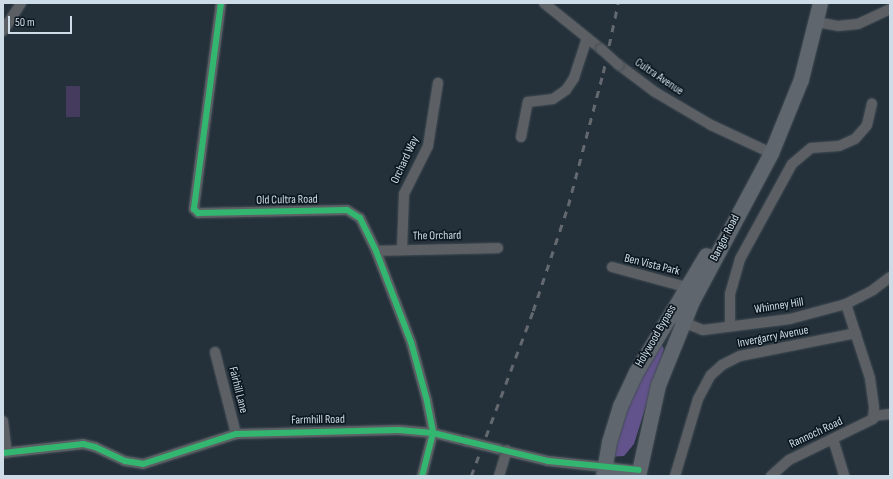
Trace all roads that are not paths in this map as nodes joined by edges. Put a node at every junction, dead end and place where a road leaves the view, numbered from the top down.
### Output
1 (21, 3) edge
2 (221, 3) edge
3 (544, 3) edge
4 (820, 3) edge
5 (890, 9) edge
6 (816, 22) junction
7 (3, 31) edge
8 (586, 38) junction
9 (438, 83) dead end
10 (872, 104) dead end
11 (521, 137) dead end
12 (771, 153) junction
13 (739, 210) junction
14 (498, 248) dead end
15 (402, 249) junction
16 (376, 251) junction
17 (612, 267) dead end
18 (890, 277) edge
19 (686, 287) junction
20 (846, 304) junction
21 (677, 317) junction
22 (730, 326) junction
23 (856, 333) junction
24 (215, 352) dead end
25 (890, 414) edge
26 (874, 416) junction
27 (3, 421) edge
28 (433, 433) junction
29 (236, 434) junction
30 (833, 439) junction
31 (502, 450) junction
32 (5, 453) edge
33 (605, 473) edge
34 (635, 474) edge
35 (422, 476) edge
36 (499, 476) edge
37 (675, 476) edge
38 (771, 476) edge
39 (844, 476) edge

1 - 7 street
2 - 16 street, Old Cultra Road
3 - 8 street, Cultra Avenue
4 - 6 highway, Bangor Road
5 - 6 street
6 - 12 highway, Bangor Road
8 - 11 street
8 - 12 street, Cultra Avenue, bridge
9 - 15 street, Orchard Way
10 - 22 street
12 - 13 highway, Bangor Road
13 - 19 highway, Holywood Bypass
13 - 21 highway, Bangor Road
14 - 15 street, The Orchard
15 - 16 street, The Orchard
16 - 28 street, Old Cultra Road
17 - 19 street, Ben Vista Park
18 - 20 street, Whinney Hill
19 - 21 highway, Holywood Bypass
20 - 22 street, Whinney Hill
20 - 23 street
21 - 22 street, Whinney Hill
21 - 33 highway, Holywood Bypass
21 - 34 highway, Bangor Road
23 - 26 street
23 - 37 street, Invergarry Avenue
24 - 29 street, Fairhill Lane
25 - 26 street
26 - 30 street, Rannoch Road
27 - 32 street
28 - 29 street, Farmhill Road
28 - 31 street, Farmhill Road, bridge
28 - 35 street
29 - 32 street, Farmhill Road
30 - 38 street, Rannoch Road
30 - 39 street
31 - 33 street, Farmhill Road
31 - 36 street
33 - 34 highway

